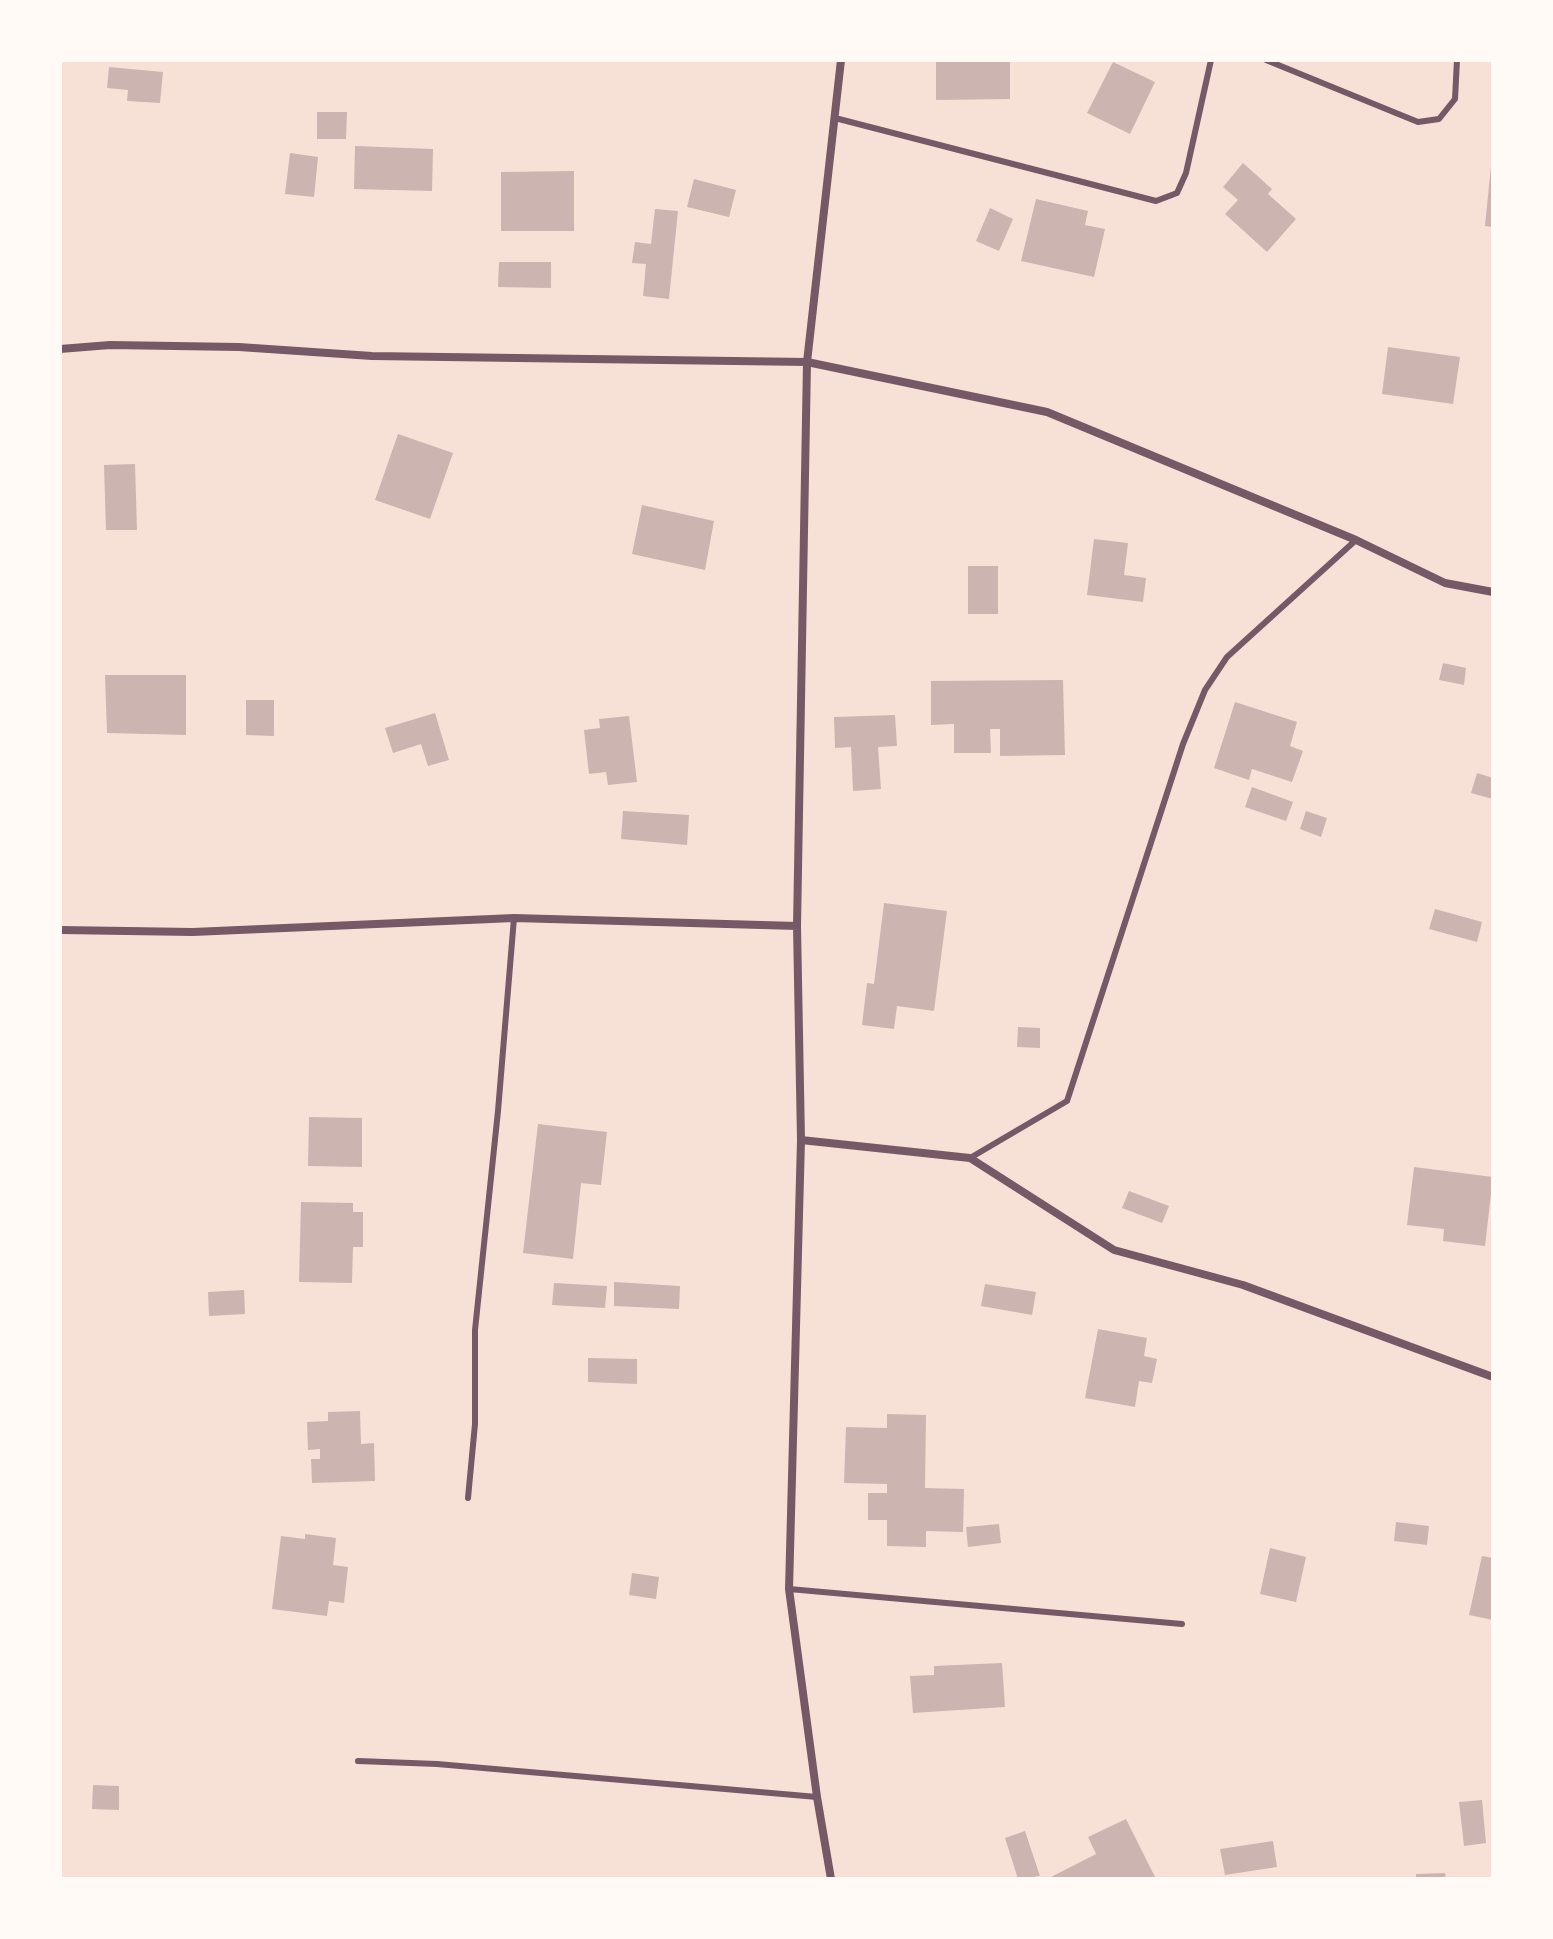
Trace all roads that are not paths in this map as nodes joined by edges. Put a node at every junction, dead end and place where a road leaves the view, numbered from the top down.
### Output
1 (841, 60) edge
2 (1211, 60) edge
3 (1266, 60) edge
4 (1457, 60) edge
5 (835, 118) junction
6 (60, 349) edge
7 (807, 362) junction
8 (1356, 540) junction
9 (1493, 592) edge
10 (514, 918) junction
11 (797, 926) junction
12 (60, 930) edge
13 (801, 1140) junction
14 (970, 1158) junction
15 (1493, 1377) edge
16 (468, 1498) dead end
17 (789, 1589) junction
18 (1182, 1624) dead end
19 (358, 1761) dead end
20 (817, 1797) junction
21 (831, 1879) edge

1 - 5 street
2 - 5 lane
3 - 4 lane
5 - 7 street
6 - 7 street
7 - 8 street
7 - 11 street
8 - 9 street
8 - 14 lane
10 - 11 street
10 - 12 street
10 - 16 lane
11 - 13 street
13 - 14 street
13 - 17 street
14 - 15 street
17 - 18 lane
17 - 20 street
19 - 20 lane
20 - 21 street

